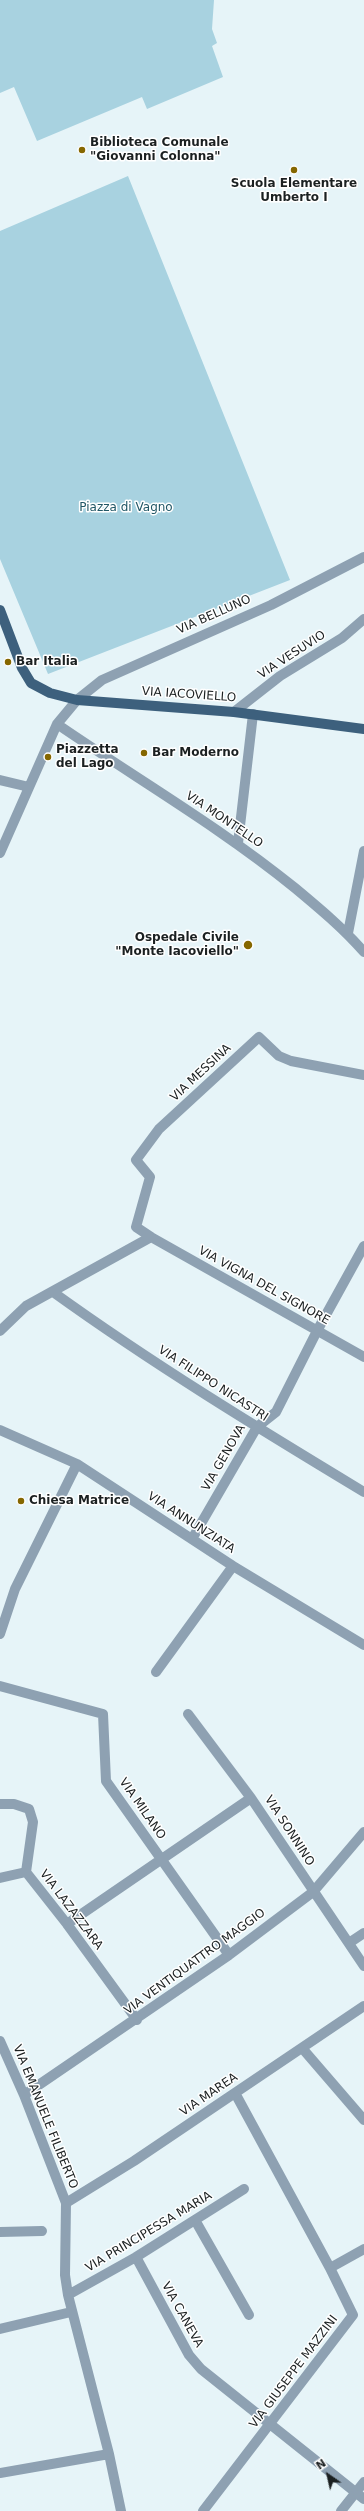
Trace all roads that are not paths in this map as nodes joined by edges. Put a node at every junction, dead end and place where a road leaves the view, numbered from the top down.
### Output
1 (364, 556) edge
2 (0, 610) edge
3 (364, 619) edge
4 (77, 700) junction
5 (234, 712) junction
6 (253, 714) junction
7 (57, 724) junction
8 (364, 729) edge
9 (0, 780) edge
10 (29, 787) junction
11 (238, 843) junction
12 (364, 851) edge
13 (0, 854) edge
14 (363, 862) edge
15 (348, 933) junction
16 (364, 952) edge
17 (364, 1075) edge
18 (136, 1227) joint
19 (151, 1237) junction
20 (364, 1246) edge
21 (53, 1292) junction
22 (0, 1331) edge
23 (317, 1331) junction
24 (364, 1357) edge
25 (257, 1427) junction
26 (0, 1430) edge
27 (77, 1464) junction
28 (364, 1492) edge
29 (192, 1539) junction
30 (233, 1566) junction
31 (0, 1634) edge
32 (364, 1645) edge
33 (156, 1672) dead end
34 (0, 1686) edge
35 (188, 1714) dead end
36 (251, 1798) junction
37 (0, 1804) edge
38 (364, 1832) edge
39 (161, 1858) junction
40 (26, 1872) junction
41 (0, 1878) edge
42 (312, 1892) junction
43 (67, 1924) junction
44 (364, 1933) edge
45 (349, 1943) junction
46 (229, 1955) junction
47 (364, 1966) edge
48 (364, 2006) edge
49 (137, 2020) junction
50 (0, 2043) edge
51 (302, 2048) junction
52 (235, 2093) junction
53 (24, 2095) junction
54 (364, 2120) edge
55 (244, 2189) dead end
56 (66, 2203) junction
57 (195, 2220) junction
58 (42, 2231) dead end
59 (0, 2232) edge
60 (364, 2249) edge
61 (136, 2257) junction
62 (330, 2268) junction
63 (68, 2295) junction
64 (71, 2312) junction
65 (249, 2315) dead end
66 (0, 2329) edge
67 (270, 2424) junction
68 (109, 2454) junction
69 (0, 2473) edge
70 (364, 2482) edge
71 (360, 2496) edge
72 (120, 2511) edge
73 (203, 2511) edge
74 (341, 2511) edge

1 - 4 street, VIA BELLUNO
2 - 4 main road, VIA IACOVIELLO
3 - 5 street, VIA VESUVIO
4 - 5 main road, VIA IACOVIELLO
4 - 7 street, VIA BELLUNO
5 - 6 main road, VIA IACOVIELLO
6 - 8 main road, VIA IACOVIELLO
6 - 11 street
7 - 10 street, VIA BELLUNO
7 - 11 street, VIA MONTELLO
9 - 10 street
10 - 13 street, VIA BELLUNO
11 - 15 street, VIA MONTELLO
12 - 14 street
14 - 15 street
15 - 16 street, VIA MONTELLO
17 - 18 street, VIA MESSINA
18 - 19 street, VIA VIGNA DEL SIGNORE
19 - 21 street
19 - 23 street, VIA VIGNA DEL SIGNORE
20 - 23 street, VIA GENOVA
21 - 22 street
21 - 25 street, VIA FILIPPO NICASTRI
23 - 24 street, VIA VIGNA DEL SIGNORE
23 - 25 street, VIA GENOVA
25 - 28 street, VIA FILIPPO NICASTRI
25 - 29 street, VIA GENOVA
26 - 27 street, VIA ANNUNZIATA
27 - 29 street, VIA ANNUNZIATA
27 - 31 street
29 - 30 street, VIA ANNUNZIATA
30 - 32 street, VIA ANNUNZIATA
30 - 33 street
34 - 39 street, VIA MILANO
35 - 36 street, VIA SONNINO
36 - 39 street
36 - 42 street, VIA SONNINO
37 - 40 street, VIA LAZAZZARA
38 - 42 street, VIA VENTIQUATTRO MAGGIO
39 - 43 street
39 - 46 street, VIA MILANO
40 - 41 street
40 - 43 street, VIA LAZAZZARA
42 - 45 street, VIA SONNINO
42 - 46 street, VIA VENTIQUATTRO MAGGIO
43 - 49 street, VIA LAZAZZARA
44 - 45 street
45 - 47 street, VIA SONNINO
46 - 49 street, VIA VENTIQUATTRO MAGGIO
48 - 51 street, VIA MAREA
49 - 53 street, VIA VENTIQUATTRO MAGGIO
50 - 53 street, VIA EMANUELE FILIBERTO
51 - 52 street, VIA MAREA
51 - 54 street
52 - 56 street, VIA MAREA
52 - 62 street, VIA GIUSEPPE MAZZINI
53 - 56 street, VIA EMANUELE FILIBERTO
55 - 57 street, VIA PRINCIPESSA MARIA
56 - 63 street
57 - 61 street, VIA PRINCIPESSA MARIA
57 - 65 street
58 - 59 street
60 - 62 street
61 - 63 street, VIA PRINCIPESSA MARIA
61 - 67 street, VIA CANEVA
62 - 67 street, VIA GIUSEPPE MAZZINI
63 - 64 street
64 - 66 street
64 - 68 street
67 - 71 street, VIA CANEVA
67 - 73 street, VIA GIUSEPPE MAZZINI
68 - 69 street
68 - 72 street
70 - 71 street
71 - 74 street

